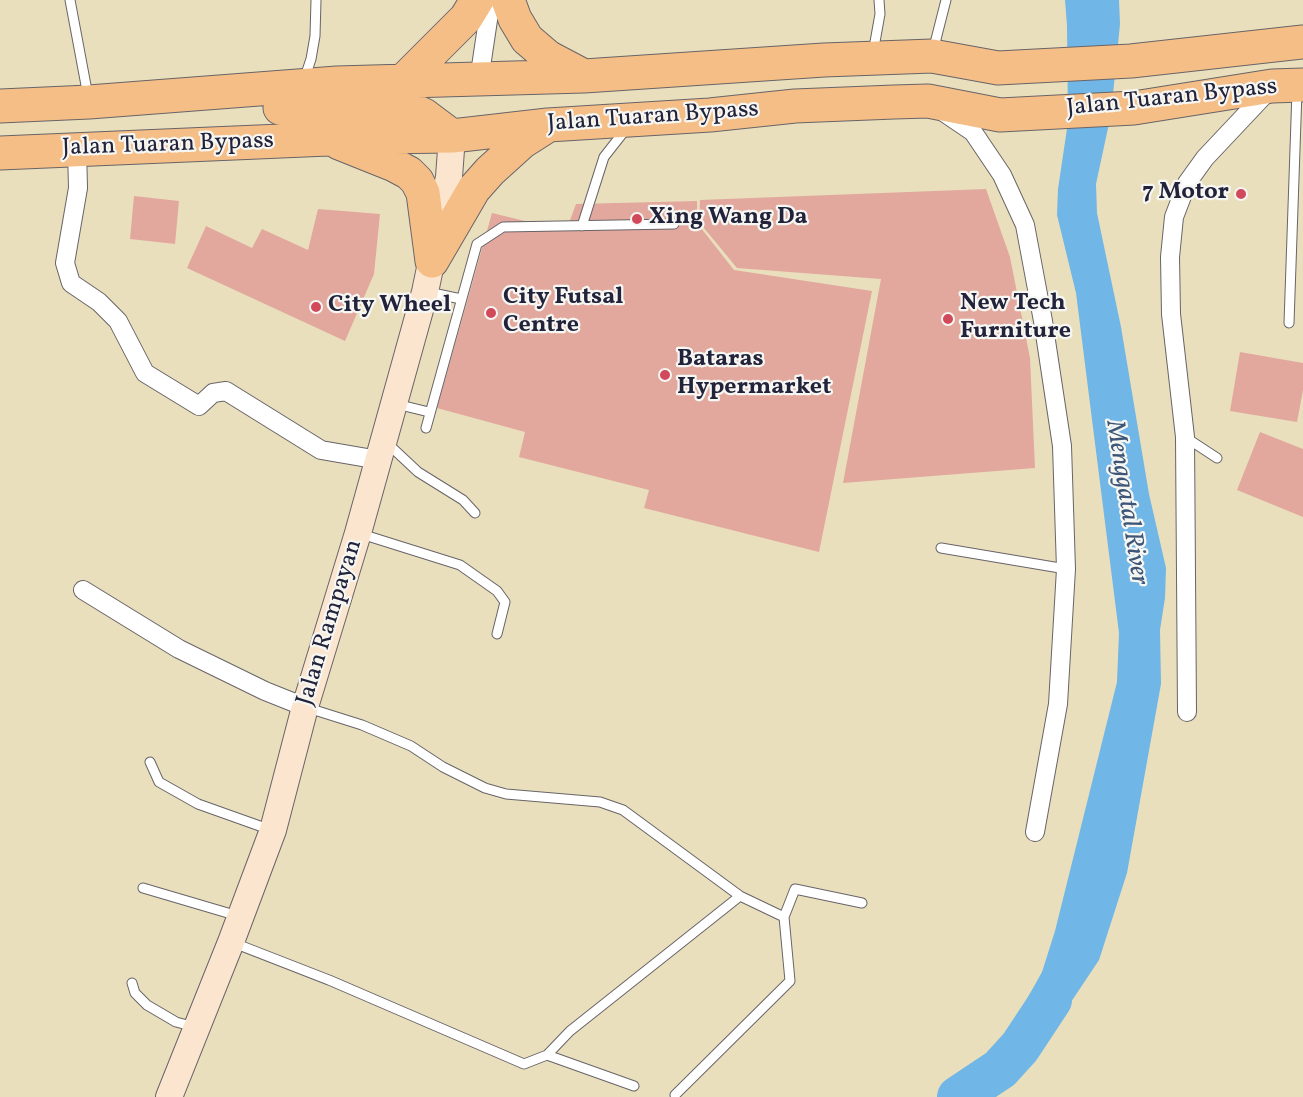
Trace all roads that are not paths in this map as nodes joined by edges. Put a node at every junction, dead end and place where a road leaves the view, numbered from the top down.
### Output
1 (70, 0) edge
2 (316, 0) edge
3 (477, 0) edge
4 (490, 0) edge
5 (508, 0) edge
6 (879, 0) edge
7 (946, 0) edge
8 (1303, 42) edge
9 (932, 56) junction
10 (872, 58) junction
11 (584, 76) junction
12 (479, 80) junction
13 (403, 81) junction
14 (302, 85) junction
15 (1291, 86) edge
16 (928, 101) junction
17 (89, 102) junction
18 (0, 106) edge
19 (635, 118) junction
20 (0, 121) edge
21 (548, 125) junction
22 (452, 136) junction
23 (328, 139) junction
24 (77, 149) junction
25 (0, 153) edge
26 (674, 224) dead end
27 (582, 226) junction
28 (428, 276) junction
29 (461, 299) junction
30 (1289, 323) dead end
31 (394, 404) junction
32 (429, 412) junction
33 (426, 428) dead end
34 (1185, 437) junction
35 (381, 450) junction
36 (1216, 458) dead end
37 (475, 513) dead end
38 (358, 533) junction
39 (941, 548) dead end
40 (1066, 569) junction
41 (83, 590) dead end
42 (496, 634) dead end
43 (305, 707) junction
44 (1187, 712) dead end
45 (150, 762) dead end
46 (273, 830) junction
47 (1035, 832) dead end
48 (143, 888) dead end
49 (740, 896) junction
50 (862, 903) dead end
51 (241, 916) junction
52 (784, 917) junction
53 (231, 942) junction
54 (132, 983) dead end
55 (197, 1028) junction
56 (547, 1055) junction
57 (634, 1086) dead end
58 (675, 1095) dead end
59 (169, 1097) edge

1 - 17 lane
2 - 14 lane
3 - 13 highway
4 - 12 street
5 - 11 highway
6 - 10 lane
7 - 9 lane
8 - 9 highway, Jalan Tuaran Bypass
9 - 10 highway, Jalan Tuaran Bypass
10 - 11 highway, Jalan Tuaran Bypass
11 - 12 highway, Jalan Tuaran Bypass
12 - 13 highway, Jalan Tuaran Bypass
13 - 14 highway, Jalan Tuaran Bypass
14 - 17 highway, Jalan Tuaran Bypass
15 - 16 highway, Jalan Tuaran Bypass
15 - 30 lane
15 - 34 street
16 - 19 highway, Jalan Tuaran Bypass
16 - 40 street
17 - 18 highway, Jalan Tuaran Bypass
19 - 21 highway, Jalan Tuaran Bypass
19 - 27 lane
20 - 22 highway
21 - 22 highway, Jalan Tuaran Bypass
21 - 28 highway
22 - 23 highway, Jalan Tuaran Bypass
22 - 28 street, Jalan Rampayan
23 - 24 highway, Jalan Tuaran Bypass
23 - 28 highway
24 - 25 highway, Jalan Tuaran Bypass
24 - 35 street
26 - 27 lane
27 - 29 lane
28 - 29 lane
28 - 31 street, Jalan Rampayan
29 - 32 lane
31 - 32 lane
31 - 35 street, Jalan Rampayan
32 - 33 lane
34 - 36 lane
34 - 44 street
35 - 37 lane
35 - 38 street, Jalan Rampayan
38 - 42 lane
38 - 43 street, Jalan Rampayan
39 - 40 lane
40 - 47 street
41 - 43 street
43 - 46 street, Jalan Rampayan
43 - 49 lane
45 - 46 lane
46 - 51 street, Jalan Rampayan
48 - 51 lane
49 - 52 lane
49 - 56 lane
50 - 52 lane
51 - 53 street, Jalan Rampayan
52 - 58 lane
53 - 55 street, Jalan Rampayan
53 - 56 lane
54 - 55 lane
55 - 59 street, Jalan Rampayan
56 - 57 lane

